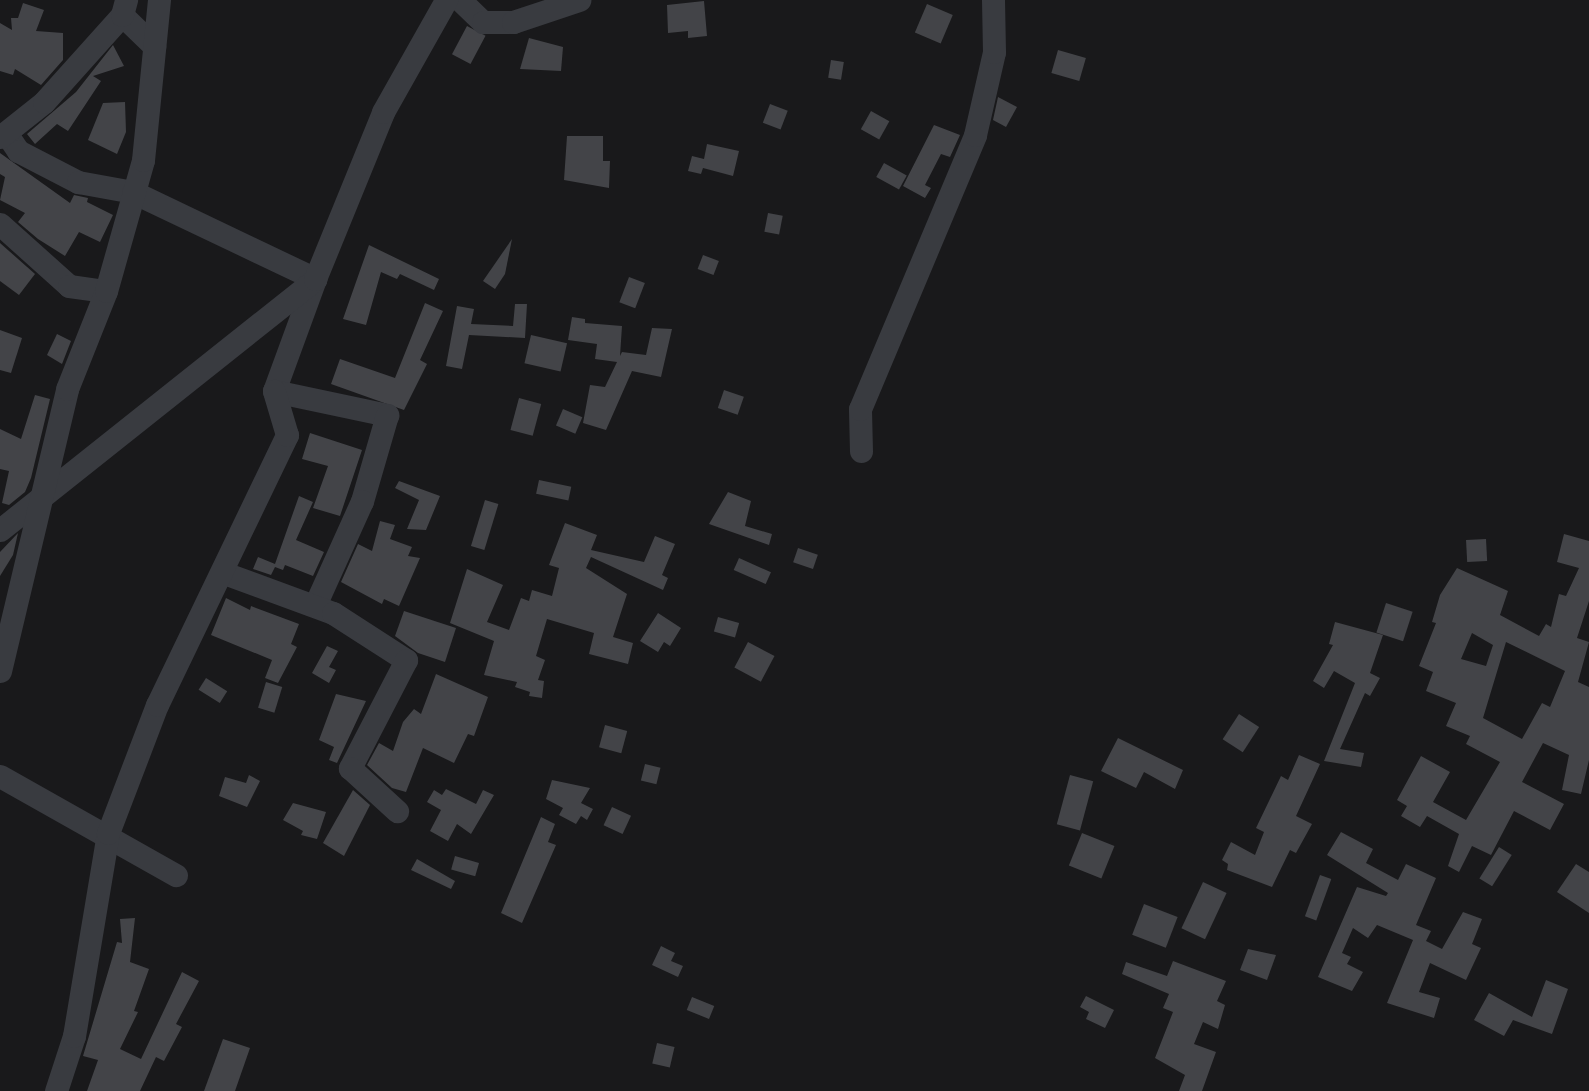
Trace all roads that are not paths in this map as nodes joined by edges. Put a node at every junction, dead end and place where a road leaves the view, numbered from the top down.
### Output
1 (159, 0) edge
2 (446, 0) edge
3 (460, 0) edge
4 (579, 0) edge
5 (993, 0) edge
6 (124, 7) edge
7 (154, 46) junction
8 (3, 135) edge
9 (133, 192) junction
10 (0, 224) edge
11 (314, 279) junction
12 (106, 291) junction
13 (274, 391) junction
14 (861, 451) dead end
15 (43, 493) junction
16 (0, 530) edge
17 (224, 573) junction
18 (315, 605) junction
19 (0, 671) edge
20 (0, 776) edge
21 (397, 811) dead end
22 (108, 833) junction
23 (176, 875) dead end
24 (56, 1091) edge

1 - 7 street
2 - 11 street
3 - 4 street
5 - 14 street
6 - 7 street
6 - 8 street
7 - 9 street
8 - 9 street
9 - 11 street
9 - 12 street
10 - 12 street
11 - 13 street
11 - 15 street
12 - 15 street
13 - 17 street
13 - 18 street
15 - 16 street
15 - 19 street
17 - 18 street
17 - 22 street
18 - 21 street
20 - 22 street
22 - 23 street
22 - 24 street

